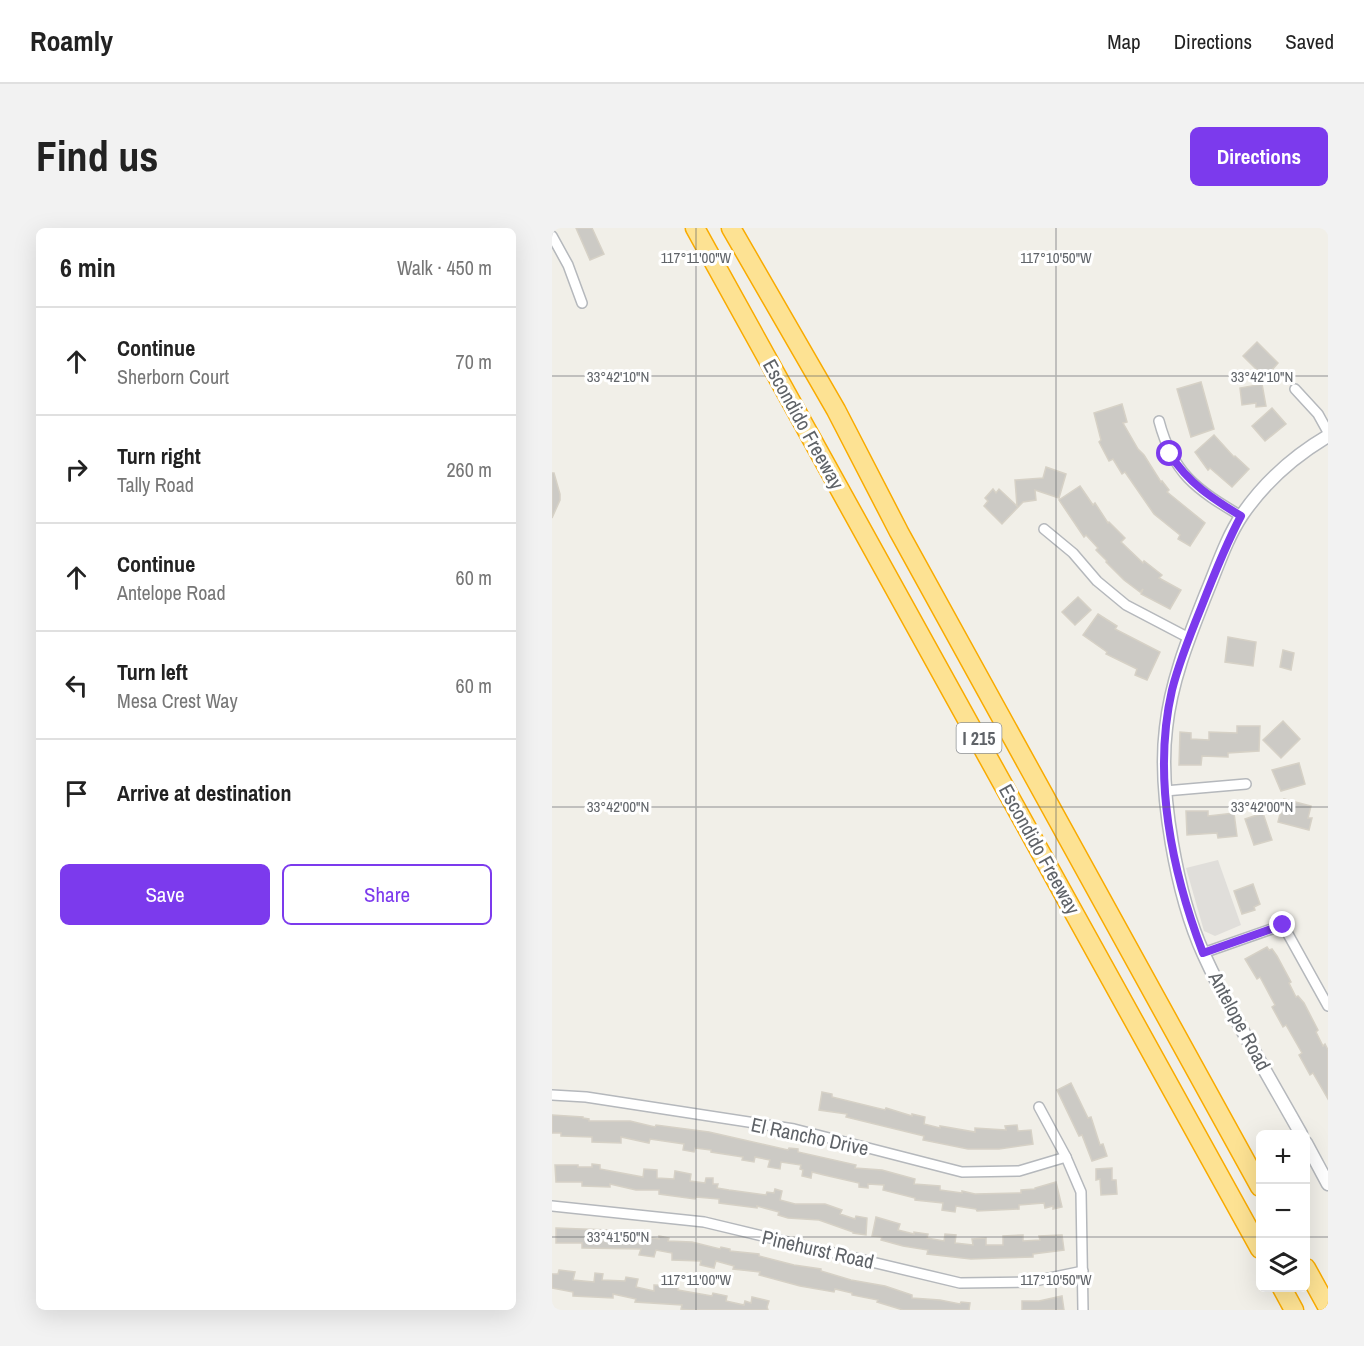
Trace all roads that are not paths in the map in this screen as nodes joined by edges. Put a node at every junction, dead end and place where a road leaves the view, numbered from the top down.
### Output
1 (696, 228) edge
2 (731, 228) edge
3 (552, 236) edge
4 (582, 303) dead end
5 (1295, 389) dead end
6 (1159, 421) dead end
7 (1328, 434) edge
8 (1241, 516) junction
9 (1044, 529) dead end
10 (1189, 638) junction
11 (1246, 784) dead end
12 (1165, 791) junction
13 (1203, 953) junction
14 (1328, 1006) edge
15 (552, 1095) edge
16 (1039, 1107) dead end
17 (1299, 1130) edge
18 (1310, 1152) edge
19 (1065, 1157) junction
20 (1258, 1184) edge
21 (1328, 1184) edge
22 (552, 1206) edge
23 (1256, 1243) edge
24 (1083, 1271) junction
25 (1310, 1277) edge
26 (1285, 1292) edge
27 (1328, 1308) edge
28 (1083, 1310) edge
29 (1294, 1310) edge

1 - 23 highway, Escondido Freeway / I 215
2 - 20 highway, Escondido Freeway / I 215
3 - 4 street
5 - 7 street
6 - 8 street
7 - 8 street, Antelope Road
8 - 10 street, Antelope Road
9 - 10 street
10 - 12 street, Antelope Road
11 - 12 street
12 - 13 street, Antelope Road
13 - 14 street
13 - 17 street, Antelope Road
15 - 19 street, El Rancho Drive
16 - 19 street
18 - 21 street
19 - 24 street
22 - 24 street, Pinehurst Road
24 - 28 street
25 - 27 highway
26 - 29 highway

